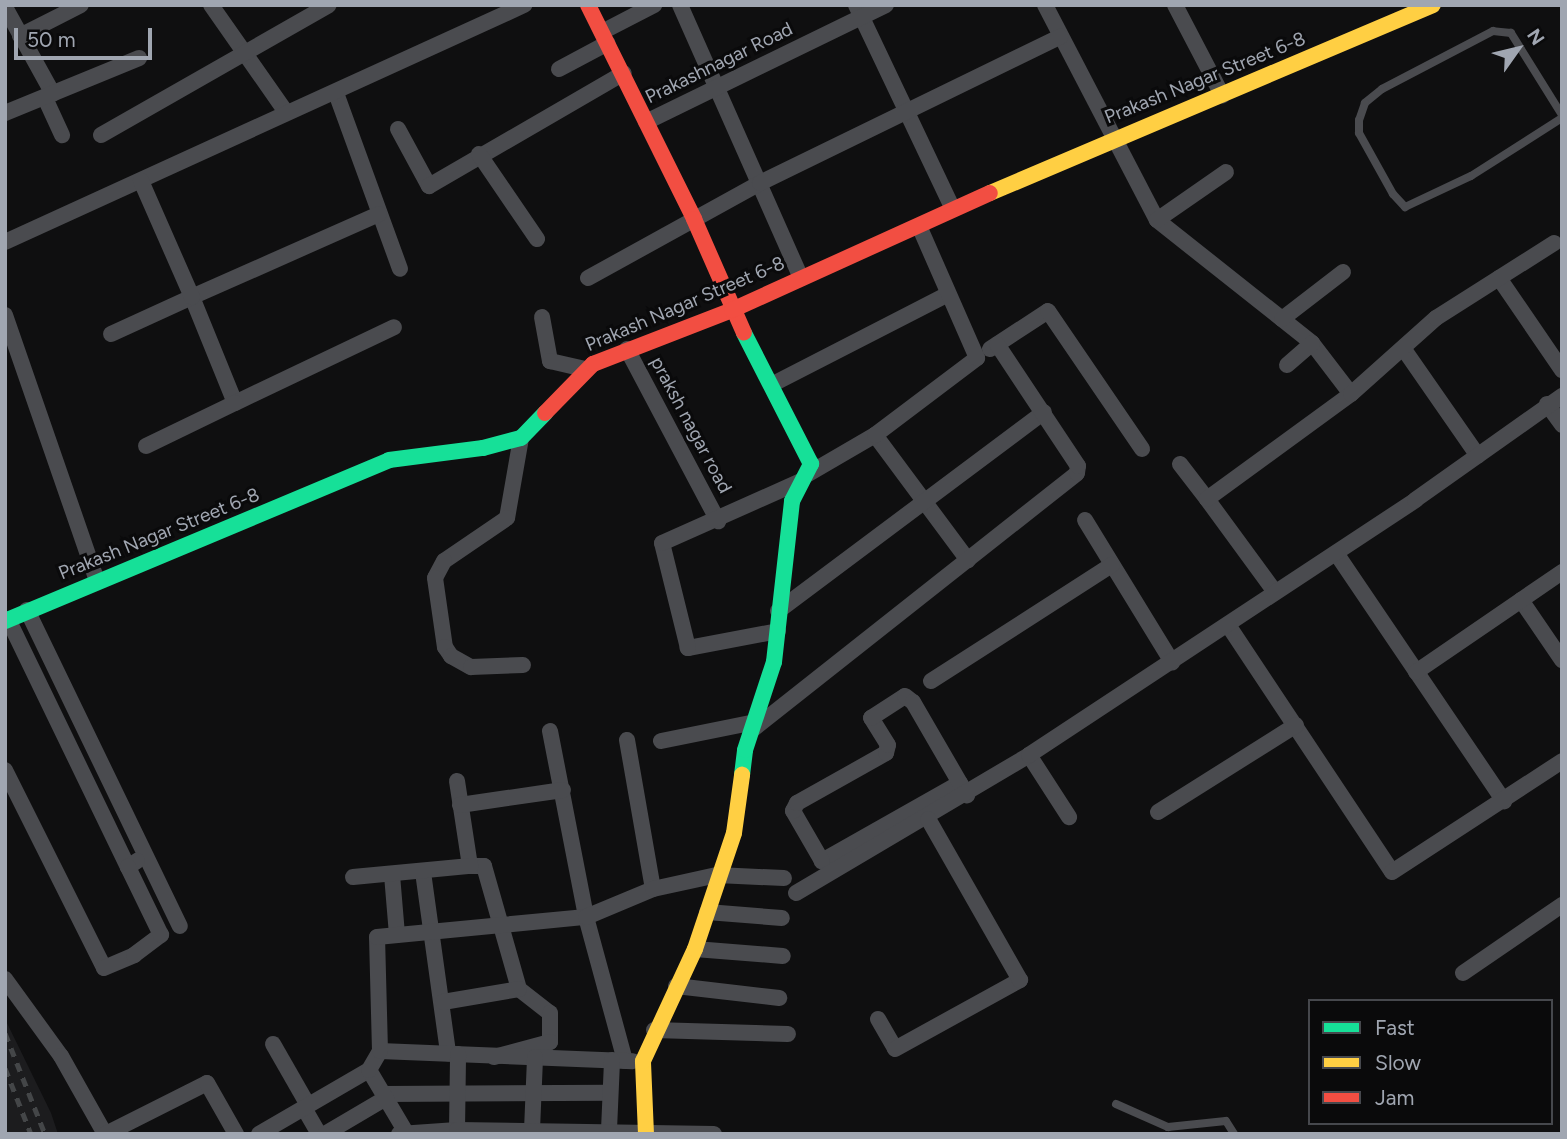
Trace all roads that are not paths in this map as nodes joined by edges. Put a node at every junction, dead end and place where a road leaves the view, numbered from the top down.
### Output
1 (81, 5) edge
2 (211, 5) edge
3 (329, 5) edge
4 (524, 5) edge
5 (588, 5) edge
6 (654, 5) edge
7 (680, 5) edge
8 (886, 5) edge
9 (1045, 5) edge
10 (1175, 5) edge
11 (1433, 5) edge
12 (5, 7) edge
13 (859, 12) edge
14 (20, 36) junction
15 (605, 37) junction
16 (1060, 37) junction
17 (244, 53) junction
18 (139, 58) dead end
19 (559, 69) dead end
20 (624, 73) junction
21 (717, 87) junction
22 (336, 93) junction
23 (49, 96) junction
24 (1222, 96) junction
25 (286, 112) junction
26 (908, 112) junction
27 (5, 113) edge
28 (1562, 116) edge
29 (646, 122) junction
30 (398, 129) dead end
31 (62, 135) dead end
32 (101, 135) dead end
33 (1114, 137) junction
34 (479, 154) junction
35 (1226, 172) dead end
36 (141, 181) junction
37 (760, 183) junction
38 (953, 209) junction
39 (379, 214) junction
40 (694, 219) junction
41 (1157, 220) junction
42 (919, 226) junction
43 (537, 239) dead end
44 (5, 242) edge
45 (1553, 243) dead end
46 (400, 269) dead end
47 (1343, 272) dead end
48 (588, 278) dead end
49 (801, 278) junction
50 (1499, 278) junction
51 (948, 294) junction
52 (191, 297) junction
53 (732, 310) junction
54 (5, 315) edge
55 (542, 317) dead end
56 (1282, 319) junction
57 (394, 327) dead end
58 (111, 334) dead end
59 (1312, 343) junction
60 (997, 345) junction
61 (1403, 348) junction
62 (627, 349) junction
63 (976, 358) junction
64 (1287, 365) dead end
65 (584, 369) junction
66 (1562, 370) edge
67 (771, 385) junction
68 (1351, 394) junction
69 (1554, 400) edge
70 (235, 403) junction
71 (1044, 412) junction
72 (1562, 425) edge
73 (875, 435) junction
74 (521, 438) junction
75 (146, 446) dead end
76 (1142, 449) dead end
77 (1478, 456) junction
78 (1180, 464) dead end
79 (804, 477) junction
80 (1206, 499) junction
81 (927, 500) junction
82 (1085, 520) dead end
83 (718, 521) junction
84 (1336, 553) junction
85 (968, 560) junction
86 (1112, 565) junction
87 (1562, 572) edge
88 (97, 580) junction
89 (1275, 592) junction
90 (1521, 600) junction
91 (27, 610) junction
92 (778, 611) junction
93 (1228, 625) junction
94 (8, 626) edge
95 (778, 631) junction
96 (1562, 660) edge
97 (1172, 662) junction
98 (523, 666) dead end
99 (1416, 672) junction
100 (931, 681) dead end
101 (1296, 725) junction
102 (753, 726) junction
103 (550, 731) dead end
104 (627, 740) dead end
105 (661, 741) dead end
106 (1029, 755) junction
107 (1562, 761) edge
108 (5, 770) edge
109 (457, 781) dead end
110 (963, 789) junction
111 (563, 790) junction
112 (1504, 802) junction
113 (460, 805) junction
114 (1158, 812) dead end
115 (1069, 817) dead end
116 (928, 819) junction
117 (145, 856) junction
118 (470, 866) junction
119 (128, 867) junction
120 (826, 868) junction
121 (423, 872) junction
122 (392, 875) junction
123 (717, 876) junction
124 (353, 877) dead end
125 (784, 878) dead end
126 (653, 889) junction
127 (796, 893) dead end
128 (1562, 905) edge
129 (707, 912) junction
130 (586, 917) junction
131 (782, 918) dead end
132 (180, 926) dead end
133 (503, 927) junction
134 (433, 933) junction
135 (397, 935) junction
136 (695, 949) junction
137 (783, 956) dead end
138 (1464, 973) dead end
139 (5, 979) edge
140 (676, 986) junction
141 (519, 989) junction
142 (779, 998) dead end
143 (443, 1002) junction
144 (878, 1019) dead end
145 (654, 1030) junction
146 (788, 1034) dead end
147 (273, 1044) dead end
148 (380, 1051) junction
149 (453, 1054) junction
150 (494, 1057) junction
151 (535, 1057) junction
152 (619, 1060) junction
153 (643, 1061) junction
154 (369, 1070) junction
155 (610, 1093) junction
156 (533, 1094) junction
157 (458, 1095) junction
158 (385, 1096) junction
159 (1116, 1104) dead end
160 (306, 1106) junction
161 (457, 1130) junction
162 (533, 1130) junction
163 (609, 1130) junction
164 (404, 1133) edge
165 (646, 1133) edge
166 (106, 1134) edge
167 (236, 1134) edge
168 (259, 1134) edge
169 (319, 1134) edge
170 (325, 1134) edge
171 (714, 1134) edge
172 (1234, 1134) edge

1 - 14 street
2 - 17 street
3 - 17 street
4 - 22 street
5 - 15 street
6 - 15 street
7 - 21 street
8 - 13 street, Prakashnagar Road
9 - 16 street
10 - 24 street
11 - 24 street, Prakash Nagar Street 6-8
12 - 14 street
13 - 21 street, Prakashnagar Road
13 - 26 street
14 - 23 street
15 - 19 street
15 - 20 street
16 - 26 street
16 - 33 street
17 - 25 street
17 - 32 street
18 - 23 street
20 - 29 street
20 - 34 street
21 - 29 street, Prakashnagar Road
21 - 37 street
22 - 25 street
22 - 39 street
23 - 27 street
23 - 31 street
24 - 33 street, Prakash Nagar Street 6-8
25 - 36 street
26 - 37 street
26 - 38 street
28 - 28 lane
29 - 40 street
30 - 34 street
33 - 38 street, Prakash Nagar Street 6-8
33 - 41 street
34 - 43 street
35 - 41 street
36 - 44 street
36 - 52 street
37 - 40 street
37 - 49 street
38 - 42 street, Prakash Nagar Street 6-8
39 - 46 street
39 - 52 street
40 - 48 street
40 - 53 street
41 - 56 street
42 - 49 street, Prakash Nagar Street 6-8
42 - 51 street
45 - 50 street
47 - 56 street
49 - 53 street, Prakash Nagar Street 6-8
50 - 61 street
50 - 66 street
51 - 63 street
51 - 67 street
52 - 58 street
52 - 70 street
53 - 62 street, Prakash Nagar Street 6-8
53 - 67 street
54 - 88 street
55 - 65 street
56 - 59 street
57 - 70 street
59 - 64 street
59 - 68 street
60 - 63 street
60 - 71 street
60 - 76 street
61 - 68 street
61 - 77 street
62 - 65 street, Prakash Nagar Street 6-8
62 - 83 street, praksh nagar road
63 - 73 street
65 - 74 street, Prakash Nagar Street 6-8
67 - 79 street
68 - 80 street
69 - 72 street
69 - 77 street
70 - 75 street
71 - 81 street
71 - 85 street
73 - 79 street
73 - 81 street
74 - 88 street, Prakash Nagar Street 6-8
74 - 98 street
77 - 84 street
78 - 80 street
79 - 83 street
79 - 92 street
80 - 89 street
81 - 85 street
81 - 92 street
82 - 86 street
83 - 95 street
84 - 89 street
84 - 99 street
85 - 102 street
86 - 97 street
86 - 100 street
87 - 90 street
88 - 91 street, Prakash Nagar Street 6-8
89 - 93 street
90 - 96 street
90 - 99 street
91 - 94 street, Prakash Nagar Street 6-8
91 - 117 street
92 - 95 street
93 - 97 street
93 - 101 street
94 - 119 street
95 - 102 street
97 - 106 street
99 - 112 street
101 - 112 street
101 - 114 street
102 - 105 street
102 - 123 street
103 - 111 street
104 - 126 street
106 - 110 street
106 - 115 street
107 - 112 street
108 - 119 street
109 - 113 street
110 - 116 street
110 - 120 street
110 - 120 street
111 - 113 street
111 - 130 street
113 - 118 street
116 - 120 street
116 - 144 street
117 - 119 street
117 - 132 street
118 - 121 street
118 - 133 street
120 - 127 street
121 - 122 street
121 - 134 street
122 - 124 street
122 - 135 street
123 - 125 street
123 - 126 street
123 - 129 street
126 - 130 street
128 - 138 street
129 - 131 street
129 - 136 street
130 - 133 street
130 - 152 street
133 - 134 street
133 - 141 street
134 - 135 street
134 - 143 street
135 - 148 street
136 - 137 street
136 - 140 street
139 - 166 street
140 - 142 street
140 - 145 street
141 - 143 street
141 - 150 street
143 - 149 street
145 - 146 street
145 - 153 street
147 - 160 street
148 - 149 street
148 - 154 street
149 - 150 street
149 - 157 street
150 - 151 street
151 - 152 street
151 - 156 street
152 - 153 street
152 - 155 street
153 - 165 street
154 - 158 street
154 - 160 street
155 - 156 street
155 - 163 street
156 - 157 street
156 - 162 street
157 - 158 street
157 - 161 street
158 - 164 street
158 - 170 street
159 - 172 lane
160 - 168 street
160 - 169 street
161 - 162 street
161 - 164 street
162 - 163 street
163 - 165 street
165 - 171 street
166 - 167 street

